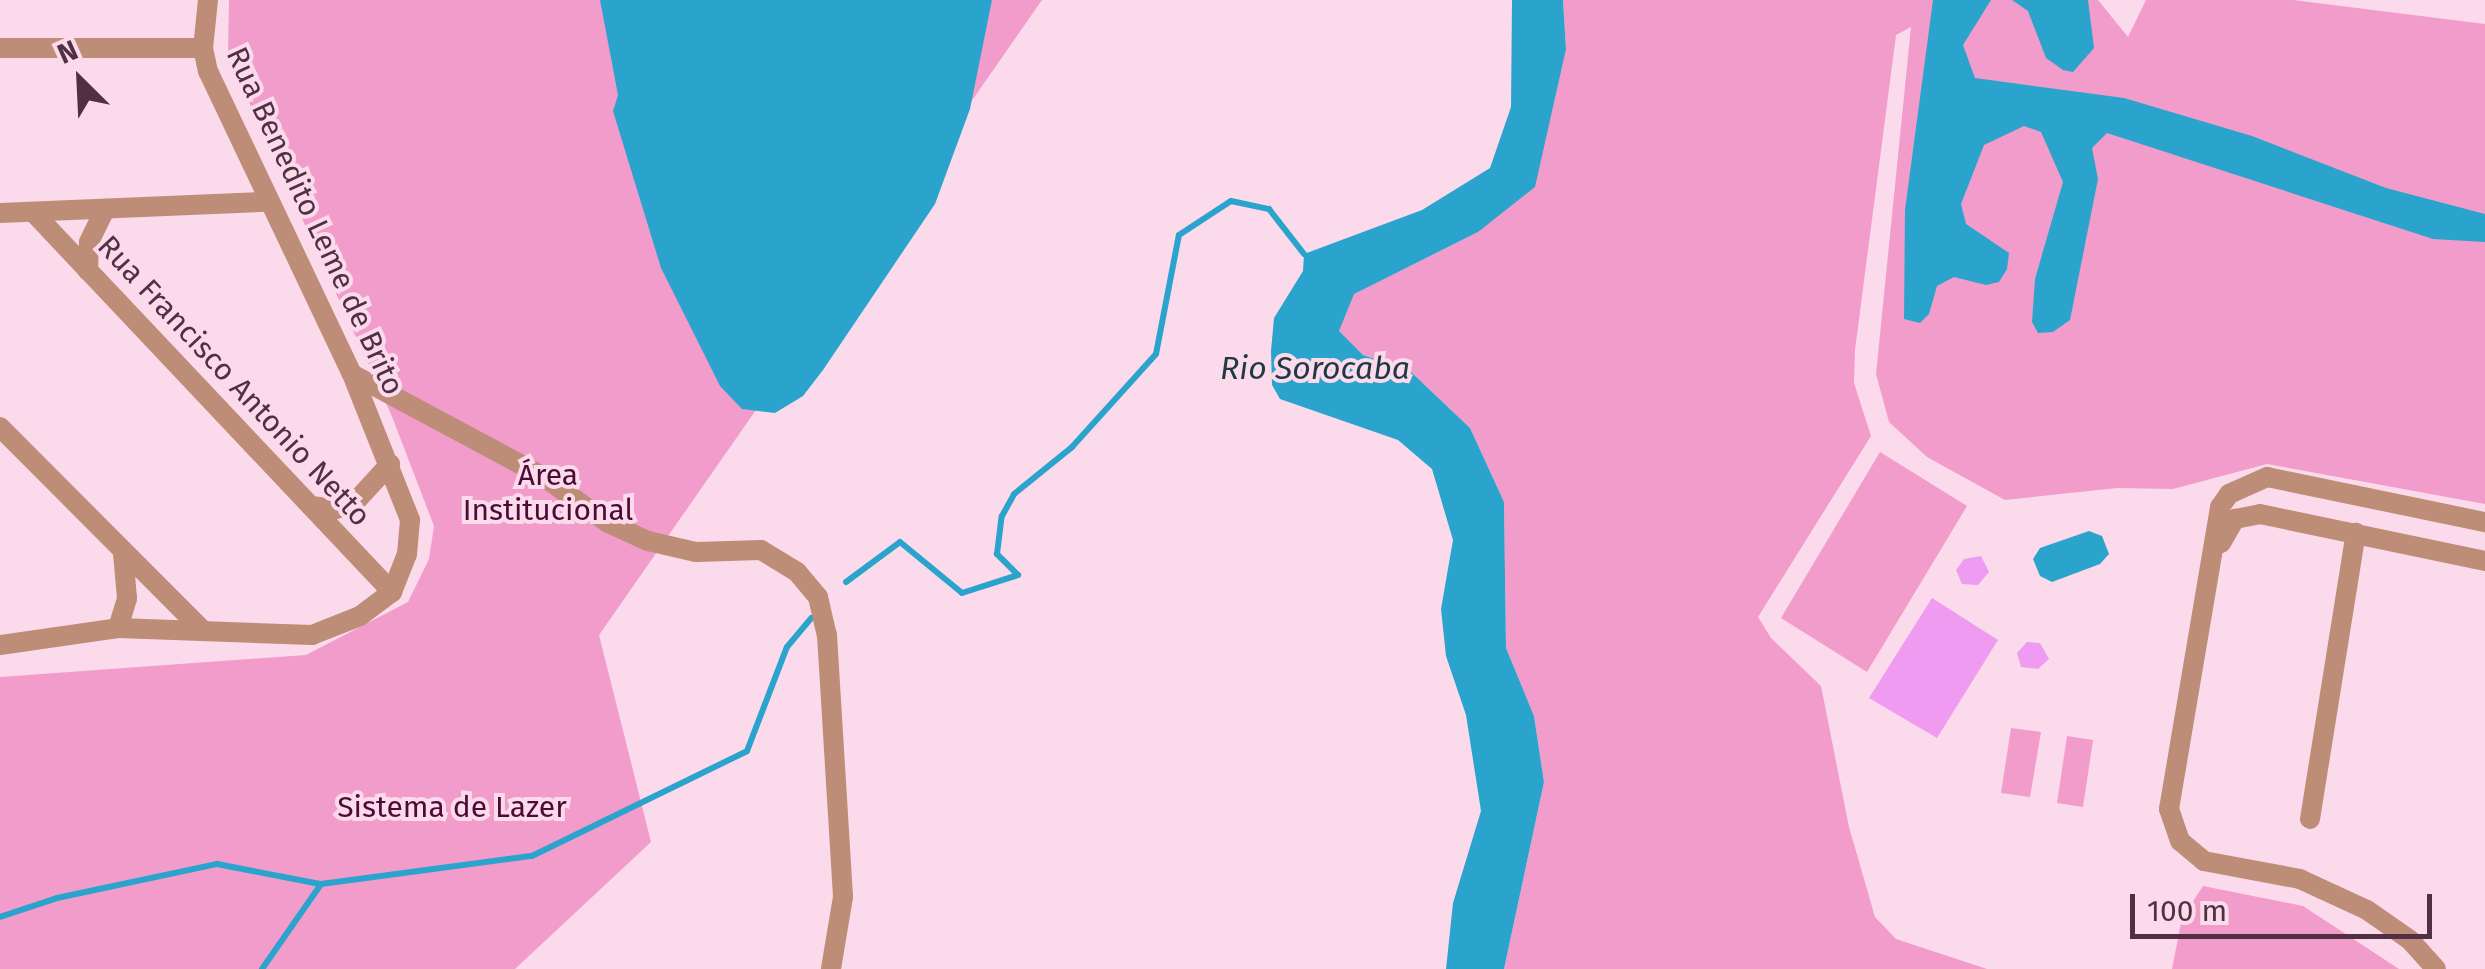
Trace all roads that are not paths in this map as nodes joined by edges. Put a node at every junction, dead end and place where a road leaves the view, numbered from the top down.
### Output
1 (208, 0) edge
2 (0, 48) edge
3 (202, 48) junction
4 (267, 202) junction
5 (104, 209) junction
6 (33, 212) junction
7 (0, 213) edge
8 (88, 271) junction
9 (352, 374) junction
10 (0, 427) edge
11 (390, 464) junction
12 (311, 506) junction
13 (2485, 522) edge
14 (2356, 533) junction
15 (123, 551) junction
16 (2485, 561) edge
17 (2210, 573) junction
18 (392, 592) junction
19 (118, 628) junction
20 (200, 628) junction
21 (0, 645) edge
22 (2310, 819) dead end
23 (831, 969) edge
24 (2436, 969) edge

1 - 3 street, Rua Benedito Leme de Brito
2 - 3 street
3 - 4 street, Rua Benedito Leme de Brito
4 - 5 street
4 - 9 street, Rua Benedito Leme de Brito
5 - 6 street
5 - 8 street
6 - 7 street
6 - 8 street, Rua Francisco Antonio Netto
8 - 12 street, Rua Francisco Antonio Netto
9 - 11 street, Rua Benedito Leme de Brito
9 - 23 street
10 - 15 street
11 - 12 street
11 - 18 street, Rua Benedito Leme de Brito
12 - 18 street, Rua Francisco Antonio Netto
13 - 17 street
14 - 16 street
14 - 17 street
14 - 22 street
15 - 19 street
15 - 20 street
17 - 24 street
18 - 20 street
19 - 20 street
19 - 21 street

